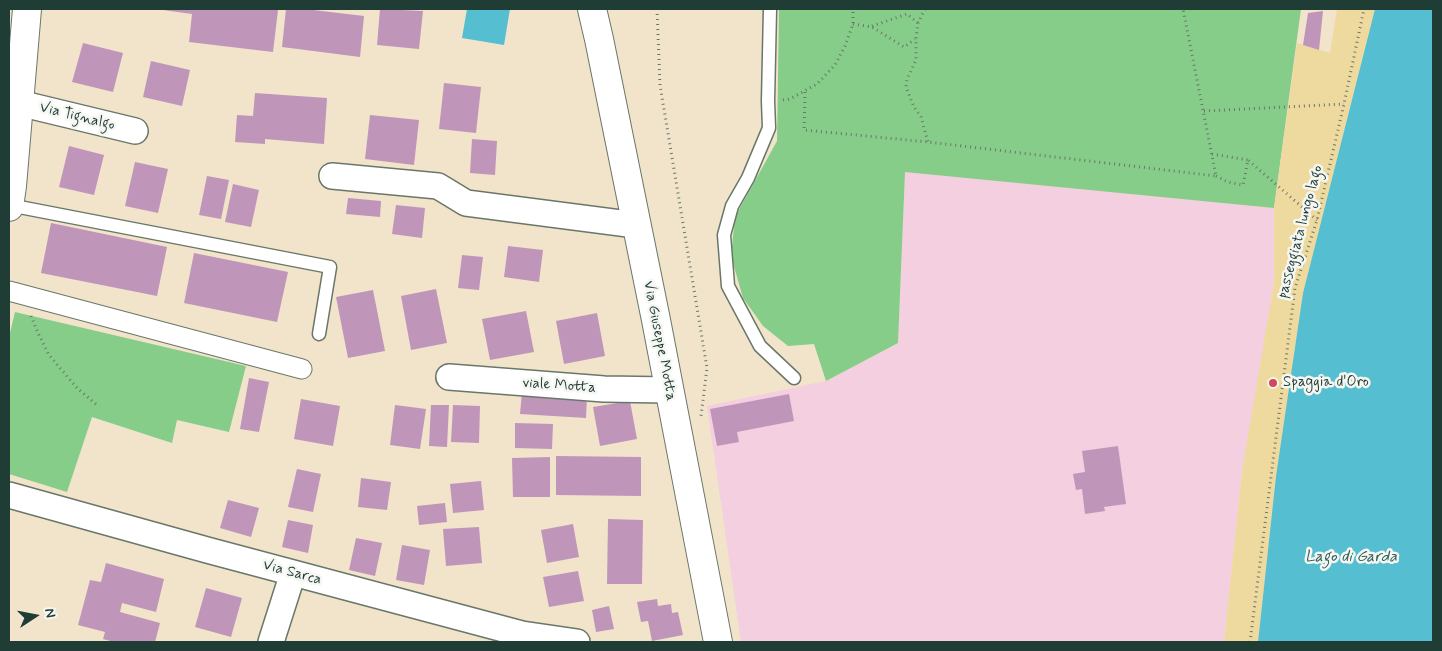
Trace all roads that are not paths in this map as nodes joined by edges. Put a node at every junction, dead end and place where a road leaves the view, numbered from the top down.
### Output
1 (27, 9) edge
2 (592, 9) edge
3 (606, 9) edge
4 (770, 9) edge
5 (599, 39) junction
6 (16, 90) edge
7 (135, 131) dead end
8 (332, 176) dead end
9 (10, 194) edge
10 (636, 225) junction
11 (16, 294) edge
12 (319, 334) dead end
13 (302, 369) dead end
14 (449, 377) dead end
15 (794, 378) dead end
16 (669, 390) junction
17 (9, 495) edge
18 (292, 573) junction
19 (271, 642) edge
20 (578, 642) edge
21 (718, 642) edge

1 - 6 main road
2 - 5 main road, Via Giuseppe Motta
3 - 5 main road, Via Giuseppe Motta
4 - 15 lane
5 - 10 main road, Via Giuseppe Motta
6 - 7 street, Via Tignalgo
6 - 9 main road
8 - 10 street
9 - 12 lane
10 - 16 main road, Via Giuseppe Motta
11 - 13 street
14 - 16 street, viale Motta
16 - 21 main road, Via Giuseppe Motta
17 - 18 street, Via Sarca
18 - 19 street
18 - 20 street, Via Sarca

